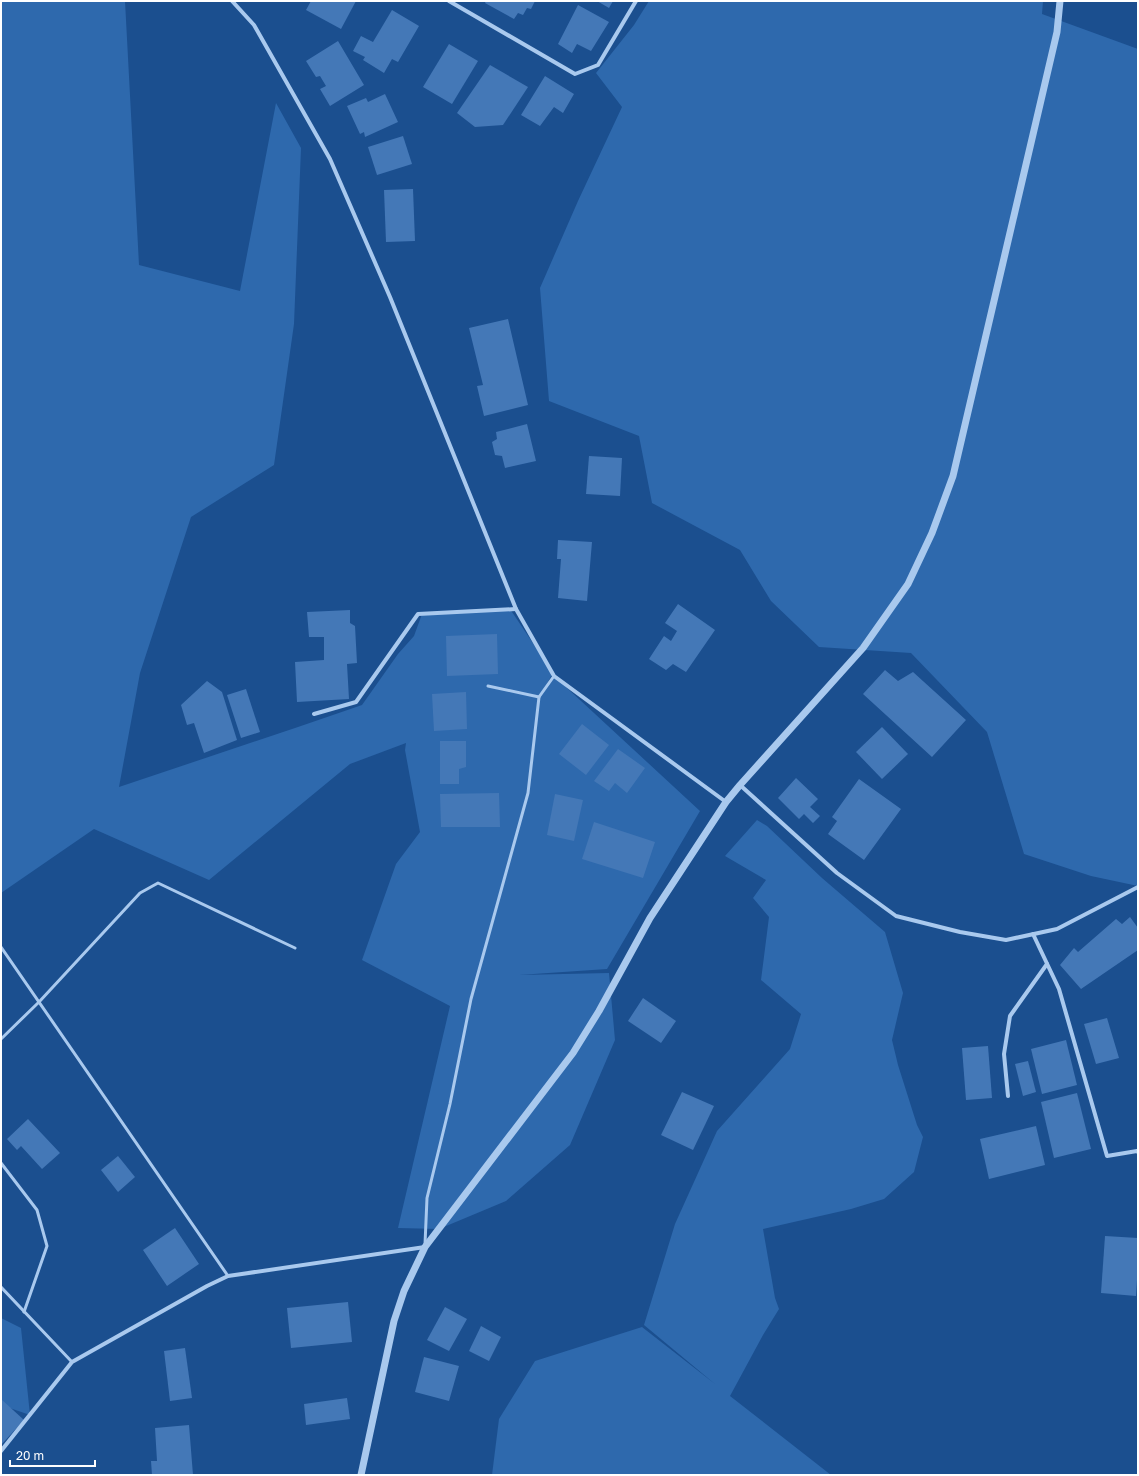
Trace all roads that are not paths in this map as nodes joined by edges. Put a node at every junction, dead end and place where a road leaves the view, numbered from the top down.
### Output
1 (232, 1) edge
2 (449, 1) edge
3 (636, 1) edge
4 (1060, 1) edge
5 (516, 609) junction
6 (554, 676) junction
7 (488, 686) dead end
8 (539, 697) junction
9 (314, 714) dead end
10 (740, 785) junction
11 (726, 802) junction
12 (1138, 888) edge
13 (1033, 934) junction
14 (1, 947) edge
15 (295, 948) dead end
16 (1047, 964) junction
17 (39, 1002) junction
18 (1, 1040) edge
19 (1008, 1096) dead end
20 (1138, 1152) edge
21 (1, 1163) edge
22 (425, 1247) junction
23 (228, 1276) junction
24 (1, 1286) edge
25 (24, 1312) junction
26 (72, 1362) junction
27 (1, 1451) edge
28 (361, 1475) edge

1 - 5 street
2 - 3 street
4 - 10 street
5 - 6 street
5 - 9 street
6 - 8 lane
6 - 11 street
7 - 8 lane
8 - 22 lane
10 - 11 street
10 - 13 street
11 - 22 street
12 - 13 street
13 - 16 street
14 - 17 lane
15 - 17 lane
16 - 19 street
16 - 20 street
17 - 18 lane
17 - 23 lane
21 - 25 lane
22 - 23 street
22 - 28 street
23 - 26 street
24 - 25 lane
25 - 26 lane
26 - 27 street

